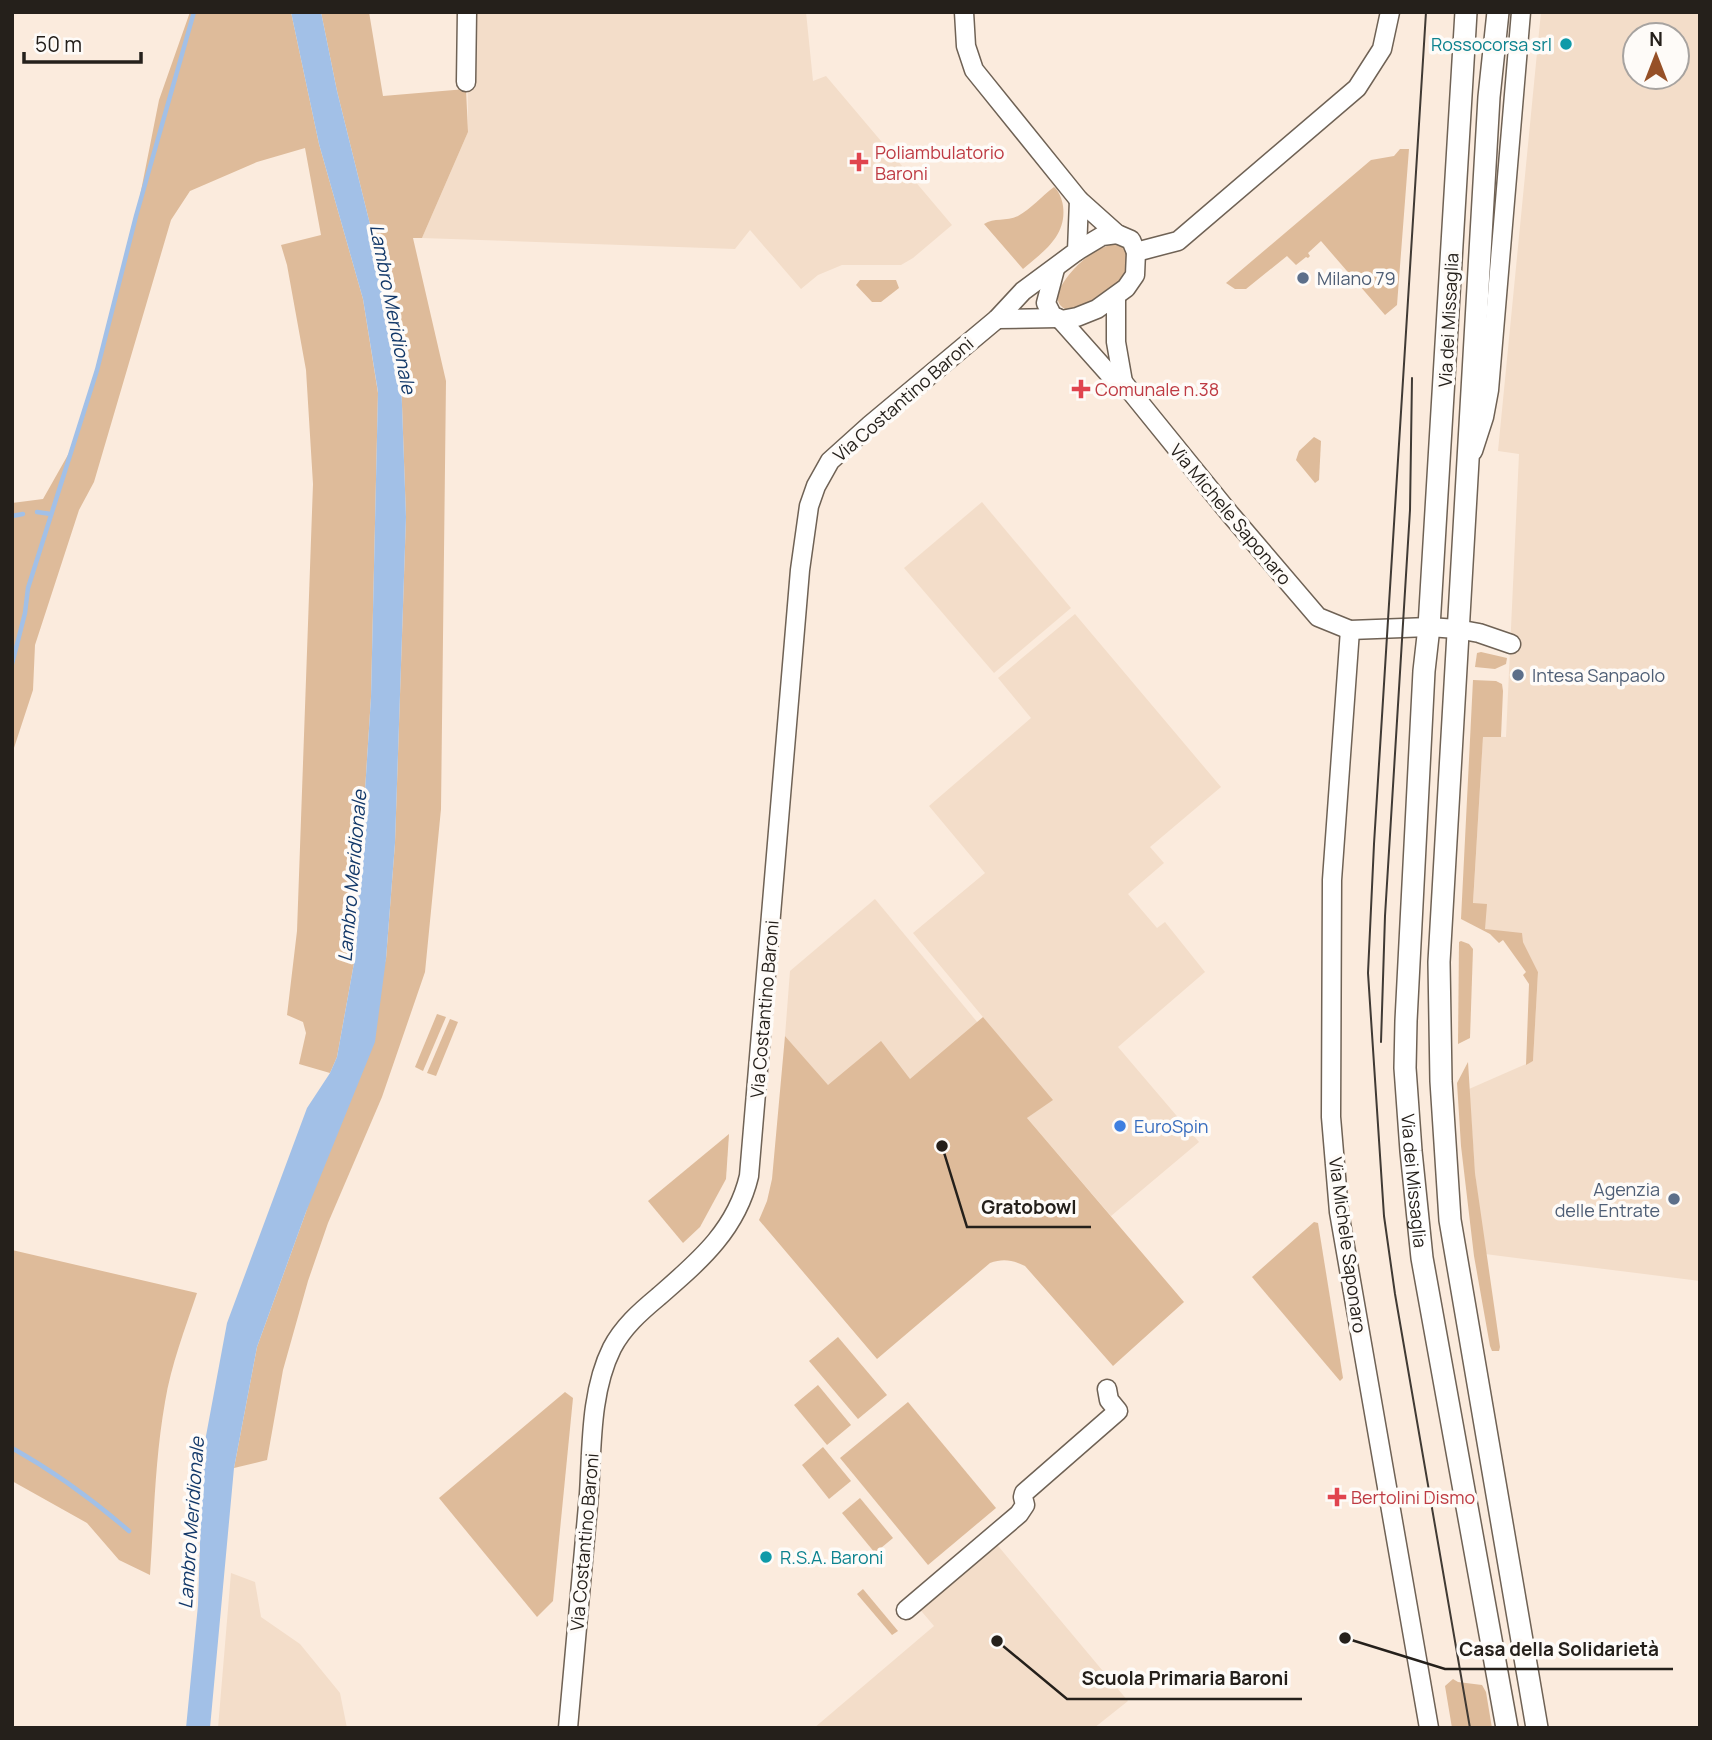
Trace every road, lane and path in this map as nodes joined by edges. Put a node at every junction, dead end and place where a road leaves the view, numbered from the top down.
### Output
1 (467, 12) edge
2 (964, 12) edge
3 (1390, 12) edge
4 (1466, 12) edge
5 (1498, 12) edge
6 (1521, 12) edge
7 (466, 82) dead end
8 (1079, 200) junction
9 (1117, 234) junction
10 (1077, 251) junction
11 (1136, 252) junction
12 (1055, 269) junction
13 (1116, 296) junction
14 (997, 319) junction
15 (1059, 319) junction
16 (1123, 382) junction
17 (1469, 461) junction
18 (1429, 627) junction
19 (1457, 629) junction
20 (1350, 630) junction
21 (1511, 644) dead end
22 (1107, 1389) dead end
23 (905, 1610) dead end
24 (568, 1728) edge
25 (1429, 1728) edge
26 (1507, 1728) edge
27 (1537, 1728) edge

1 - 7 street
2 - 8 street
3 - 11 street
4 - 18 main road, Via dei Missaglia
5 - 17 main road, Via dei Missaglia
6 - 17 street, Via dei Missaglia
8 - 9 street
8 - 10 street
9 - 10 street, Via Costantino Baroni
9 - 11 street
10 - 12 street, Via Costantino Baroni
11 - 13 street
12 - 14 street, Via Costantino Baroni
12 - 15 street
13 - 15 street
13 - 16 street, Via Michele Saponaro
14 - 15 street
14 - 24 street, Via Costantino Baroni
15 - 16 street, Via Michele Saponaro
16 - 20 street, Via Michele Saponaro
17 - 19 main road, Via dei Missaglia
18 - 19 street
18 - 20 street, Via Michele Saponaro
18 - 26 main road, Via dei Missaglia
19 - 21 street
19 - 27 main road, Via dei Missaglia
20 - 25 street, Via Michele Saponaro
22 - 23 street

